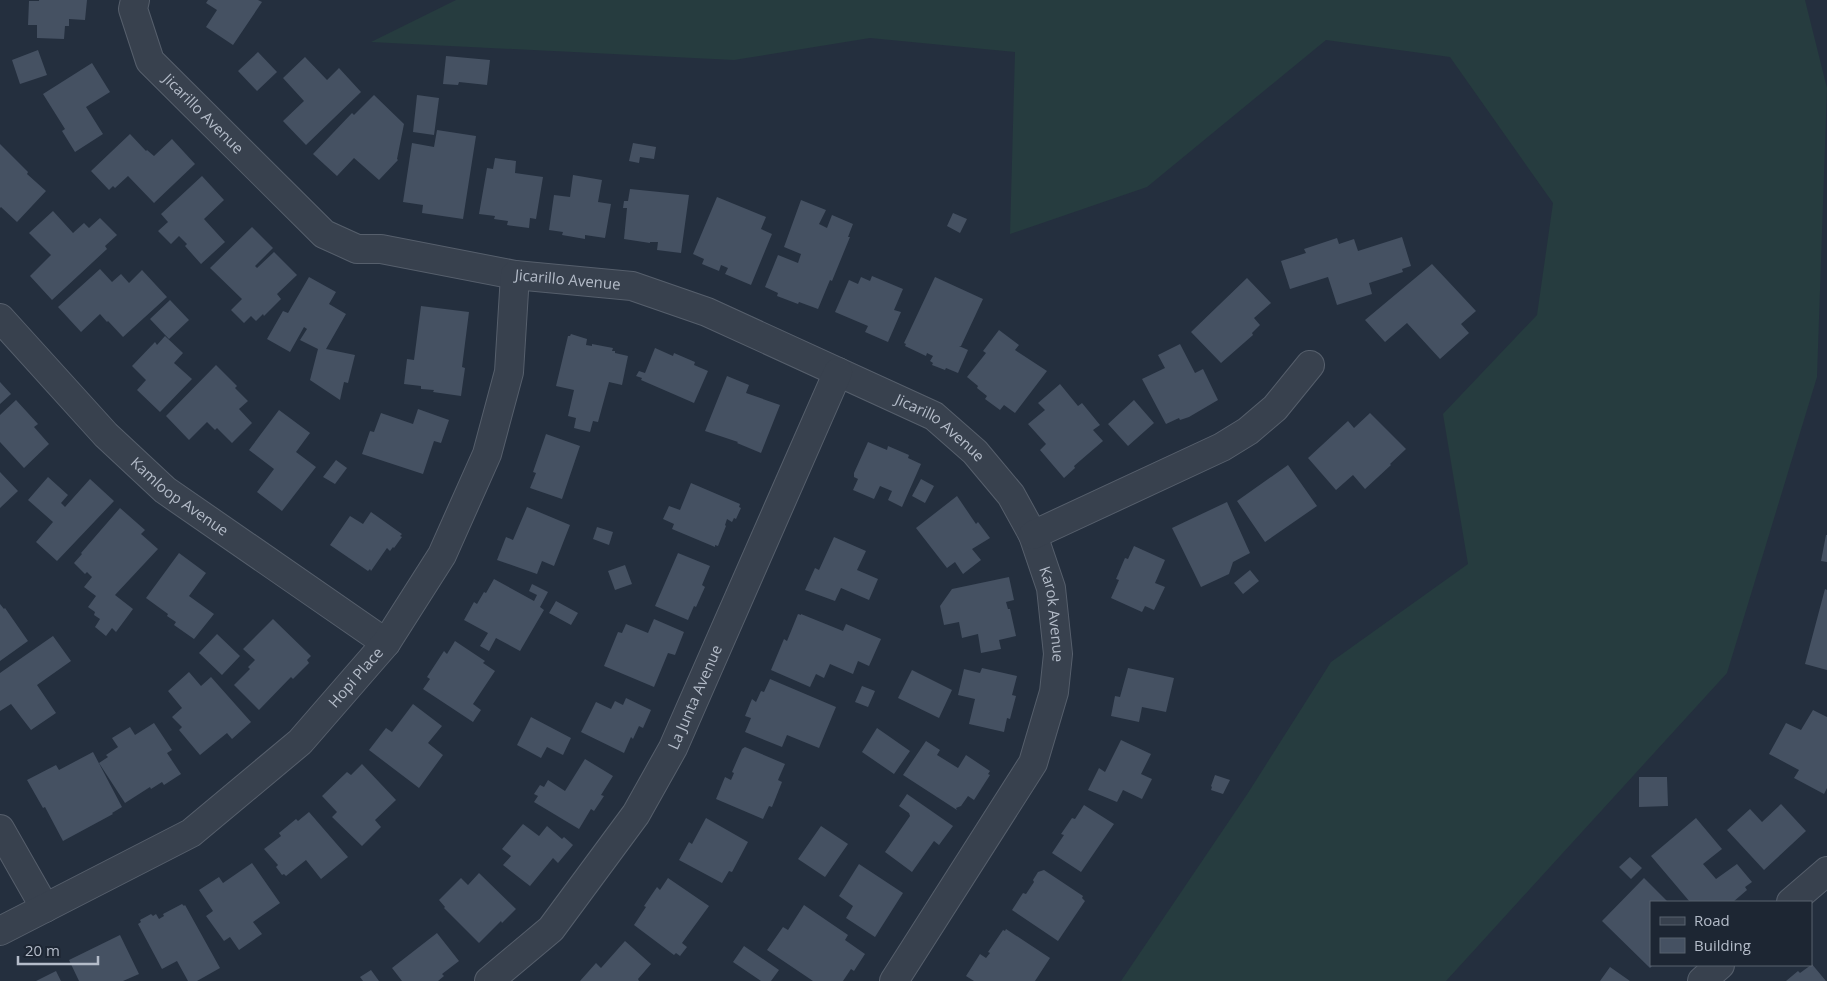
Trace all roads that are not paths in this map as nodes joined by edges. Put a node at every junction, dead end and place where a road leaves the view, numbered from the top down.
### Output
1 (134, 4) edge
2 (515, 275) junction
3 (0, 318) edge
4 (1310, 365) dead end
5 (838, 372) junction
6 (1033, 535) junction
7 (386, 643) junction
8 (0, 829) edge
9 (1827, 870) edge
10 (1792, 901) edge
11 (45, 908) junction
12 (0, 931) edge
13 (1719, 966) edge
14 (489, 981) edge
15 (894, 981) edge
16 (1702, 981) edge

1 - 2 street, Jicarillo Avenue
2 - 5 street, Jicarillo Avenue
2 - 7 street, Hopi Place
3 - 7 street, Kamloop Avenue
4 - 6 street
5 - 6 street, Jicarillo Avenue
5 - 14 street, La Junta Avenue
6 - 15 street, Karok Avenue
7 - 11 street, Hopi Place
8 - 11 street
9 - 10 street
11 - 12 street, Hopi Place
13 - 16 street

